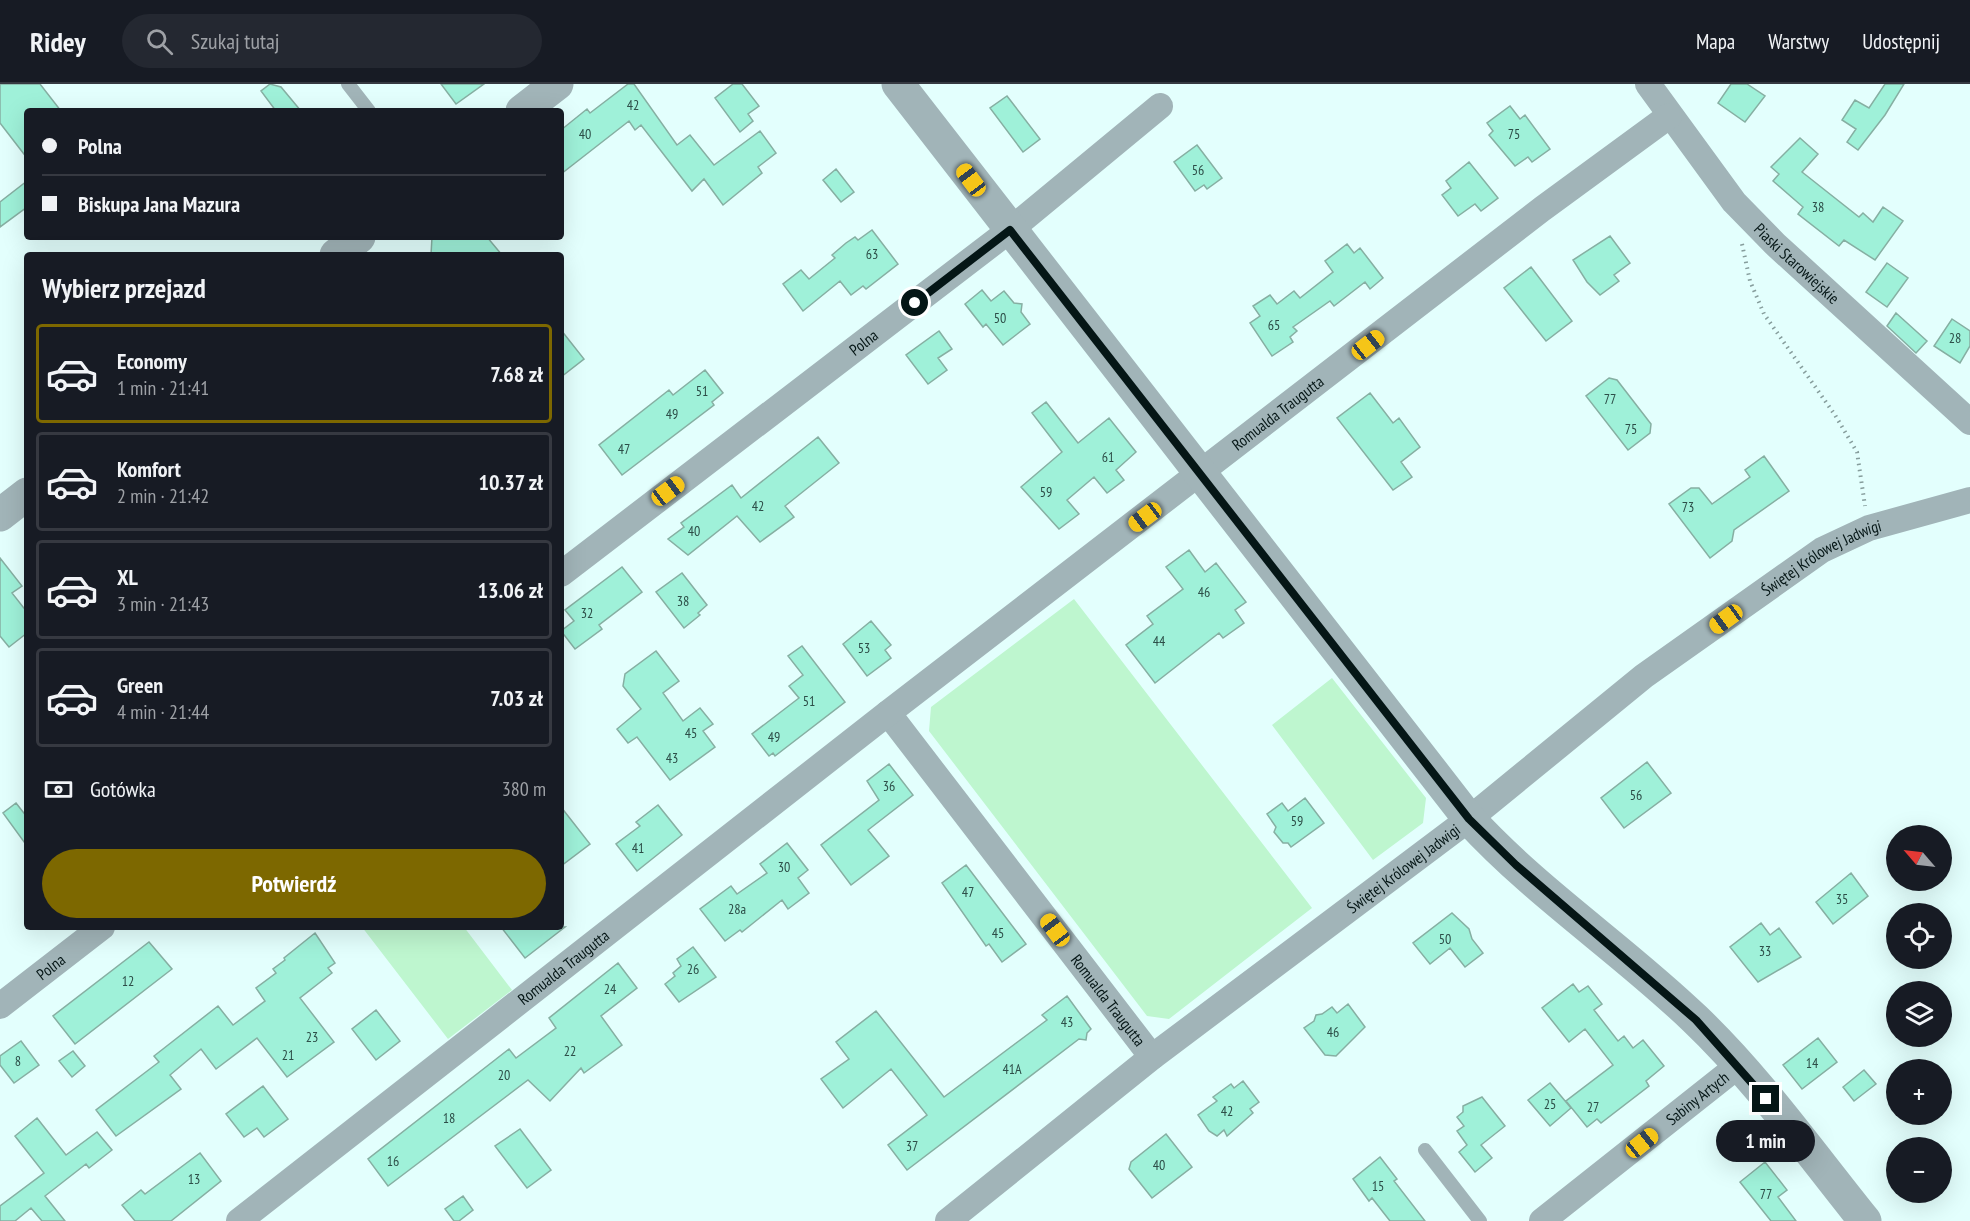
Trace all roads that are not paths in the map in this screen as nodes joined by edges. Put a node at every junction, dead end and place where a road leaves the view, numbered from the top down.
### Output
1 (348, 84) edge
2 (557, 84) edge
3 (898, 84) edge
4 (1648, 84) edge
5 (1160, 106) dead end
6 (367, 108) edge
7 (526, 108) edge
8 (1669, 116) junction
9 (1010, 230) junction
10 (355, 240) edge
11 (340, 252) edge
12 (1970, 422) edge
13 (1200, 475) junction
14 (24, 496) edge
15 (1970, 500) edge
16 (0, 515) edge
17 (564, 572) edge
18 (888, 713) junction
19 (1469, 819) junction
20 (98, 930) edge
21 (0, 1006) edge
22 (1152, 1057) junction
23 (1739, 1065) junction
24 (1425, 1150) dead end
25 (239, 1221) edge
26 (948, 1221) edge
27 (1480, 1221) edge
28 (1542, 1221) edge
29 (1865, 1221) edge

1 - 6 lane
2 - 7 street
3 - 9 street
4 - 8 street, Piaski Starowiejskie
5 - 9 street, Polna
8 - 12 street, Piaski Starowiejskie
8 - 13 street, Romualda Traugutta
9 - 13 street
9 - 17 street, Polna
10 - 11 street
13 - 18 street, Romualda Traugutta
13 - 19 street
14 - 16 street
15 - 19 street, Świętej Królowej Jadwigi
18 - 22 street, Romualda Traugutta
18 - 25 street, Romualda Traugutta
19 - 22 street, Świętej Królowej Jadwigi
19 - 23 street
20 - 21 street, Polna
22 - 26 street, Świętej Królowej Jadwigi
23 - 28 street, Sabiny Artych
23 - 29 street
24 - 27 lane

